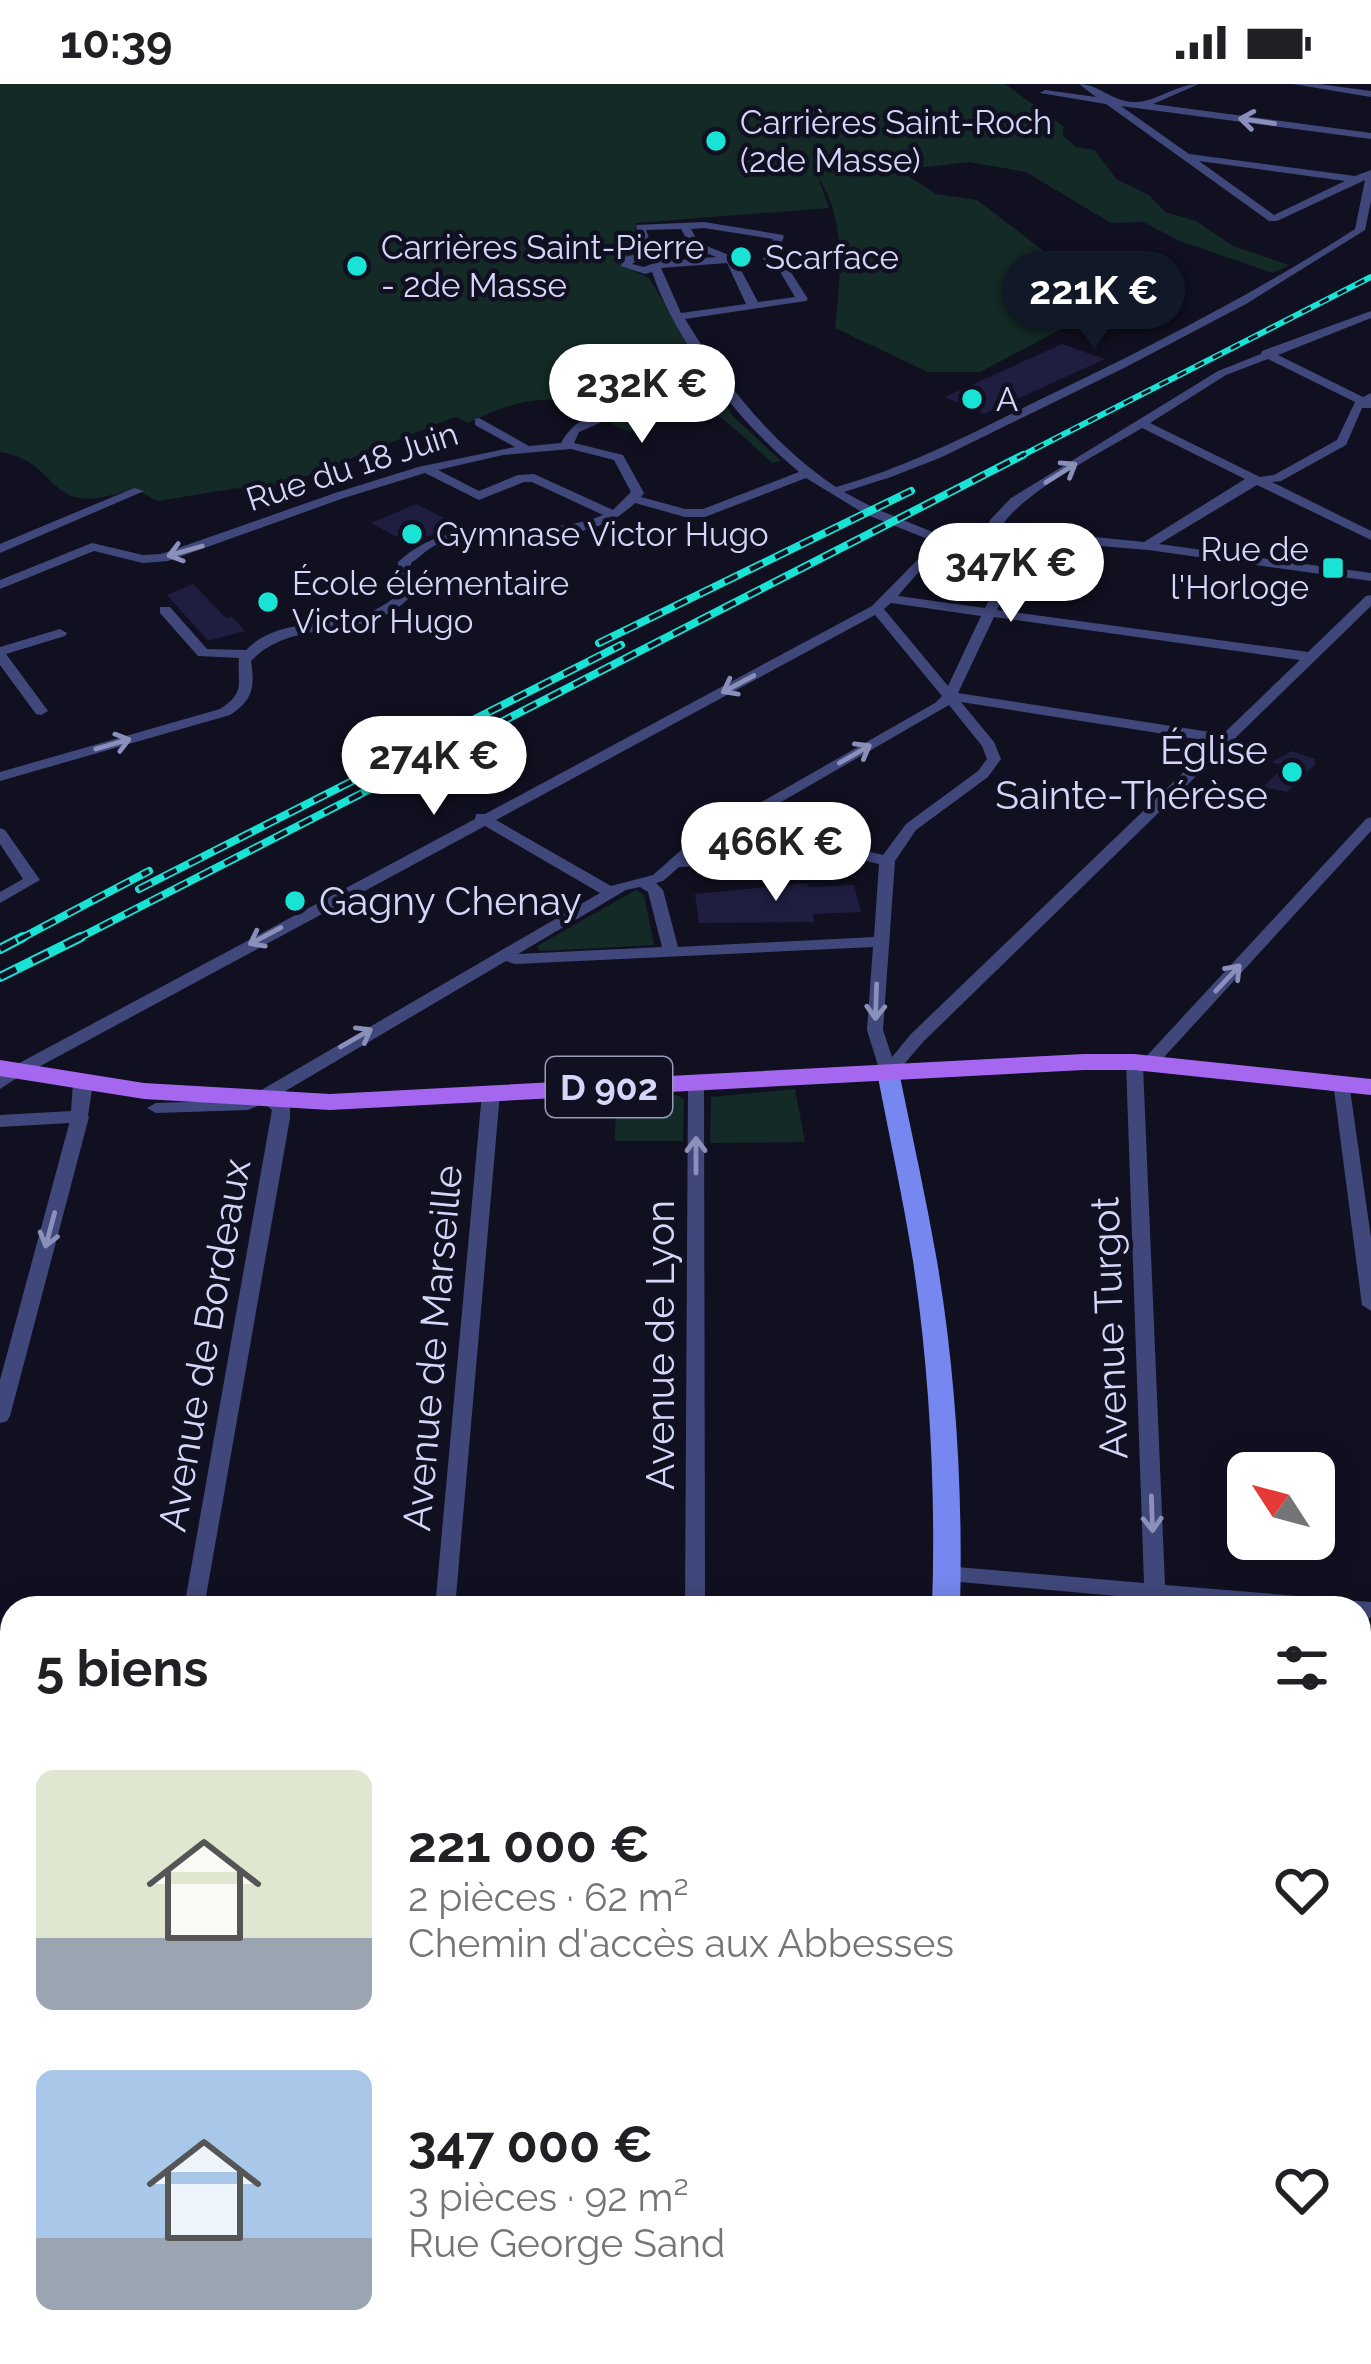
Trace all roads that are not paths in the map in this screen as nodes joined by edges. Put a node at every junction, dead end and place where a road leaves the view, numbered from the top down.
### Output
1 (1084, 84) edge
2 (1194, 84) edge
3 (1298, 84) edge
4 (1045, 92) dead end
5 (1371, 94) edge
6 (1106, 100) junction
7 (1142, 106) junction
8 (1124, 112) junction
9 (1371, 136) edge
10 (1185, 156) junction
11 (1364, 186) edge
12 (1333, 192) junction
13 (684, 226) junction
14 (730, 259) junction
15 (656, 263) junction
16 (750, 306) junction
17 (1371, 314) edge
18 (676, 317) junction
19 (1266, 353) junction
20 (1368, 402) edge
21 (596, 420) dead end
22 (479, 422) dead end
23 (1141, 423) junction
24 (567, 444) junction
25 (524, 447) junction
26 (426, 469) junction
27 (805, 474) junction
28 (1257, 479) junction
29 (834, 490) junction
30 (138, 491) dead end
31 (634, 499) junction
32 (613, 515) junction
33 (992, 534) junction
34 (1026, 534) junction
35 (1371, 536) edge
36 (944, 541) junction
37 (1143, 548) junction
38 (0, 549) edge
39 (1371, 578) edge
40 (0, 585) edge
41 (1371, 599) edge
42 (883, 604) junction
43 (165, 610) dead end
44 (989, 613) junction
45 (60, 633) dead end
46 (0, 653) edge
47 (247, 654) junction
48 (1312, 657) junction
49 (950, 696) junction
50 (41, 711) dead end
51 (211, 716) junction
52 (212, 739) dead end
53 (1226, 739) junction
54 (0, 777) edge
55 (484, 819) junction
56 (1371, 822) edge
57 (0, 833) edge
58 (887, 860) junction
59 (680, 863) junction
60 (645, 883) junction
61 (611, 893) junction
62 (0, 898) edge
63 (878, 942) junction
64 (671, 952) junction
65 (505, 954) junction
66 (1141, 1062) junction
67 (888, 1072) junction
68 (4, 1076) edge
69 (696, 1082) junction
70 (1341, 1082) junction
71 (1371, 1087) edge
72 (491, 1094) junction
73 (82, 1100) junction
74 (269, 1102) junction
75 (0, 1108) edge
76 (42, 1118) junction
77 (0, 1121) edge
78 (1371, 1305) edge
79 (0, 1416) edge
80 (945, 1574) junction
81 (1155, 1592) junction
82 (196, 1596) edge
83 (447, 1596) edge
84 (695, 1596) edge
85 (946, 1596) edge
86 (1203, 1596) edge

1 - 6 street
2 - 7 street
3 - 5 street
4 - 6 street
6 - 7 street
6 - 8 street
7 - 8 street
9 -> 7 street
8 - 10 street
10 - 11 street
10 - 12 street
11 - 12 street
11 - 12 street
11 - 29 street
13 - 14 street
13 - 15 street
13 - 16 street
14 - 15 street
14 - 16 street
15 - 18 street
16 - 18 street
17 - 19 street
18 - 27 street
19 - 20 street
19 - 23 street
20 - 28 street
21 - 24 street
22 - 25 street
23 - 28 street
33 -> 23 street
24 - 25 street, Rue du 18 Juin
24 - 31 street, Rue du 18 Juin
25 - 26 street, Rue du 18 Juin
26 - 32 street
26 -> 40 street, Rue du 18 Juin
27 - 29 street
27 - 31 street
28 - 35 street
28 - 37 street
29 - 36 street
30 - 38 street
31 - 32 street
32 - 47 street
33 - 34 street
33 - 36 street
34 - 37 street
34 - 44 street
36 - 42 street
37 - 39 street
41 - 48 street
42 - 44 street
42 - 49 street
42 -> 55 street
43 - 47 street
44 - 48 street
44 - 49 street
45 - 46 street
46 - 50 street
47 - 51 street
48 - 53 street
49 - 53 street
49 - 58 street
59 -> 49 street
51 - 52 street
54 -> 51 street
53 - 67 street
55 - 61 street
55 -> 68 street
66 -> 56 street
57 - 62 street
58 - 59 street
58 - 63 street
59 - 60 street
60 - 61 street
60 - 64 street
61 - 65 street
63 - 64 street
63 -> 67 street
64 - 65 street
74 -> 65 street
66 - 67 main road, D 902
66 - 70 main road, D 902
66 -> 81 street, Avenue Turgot
67 - 69 main road, D 902
67 - 80 main road
68 - 73 main road, D 902
69 - 72 main road, D 902
84 -> 69 street, Avenue de Lyon
70 - 71 main road, D 902
70 - 78 street
72 - 74 main road, D 902
72 - 83 street, Avenue de Marseille
73 - 74 main road, D 902
73 - 74 main road, D 902
73 - 76 street
73 -> 79 street
74 - 82 street, Avenue de Bordeaux
75 - 76 street
76 - 77 street
80 - 81 street
80 - 85 main road
81 - 86 street

